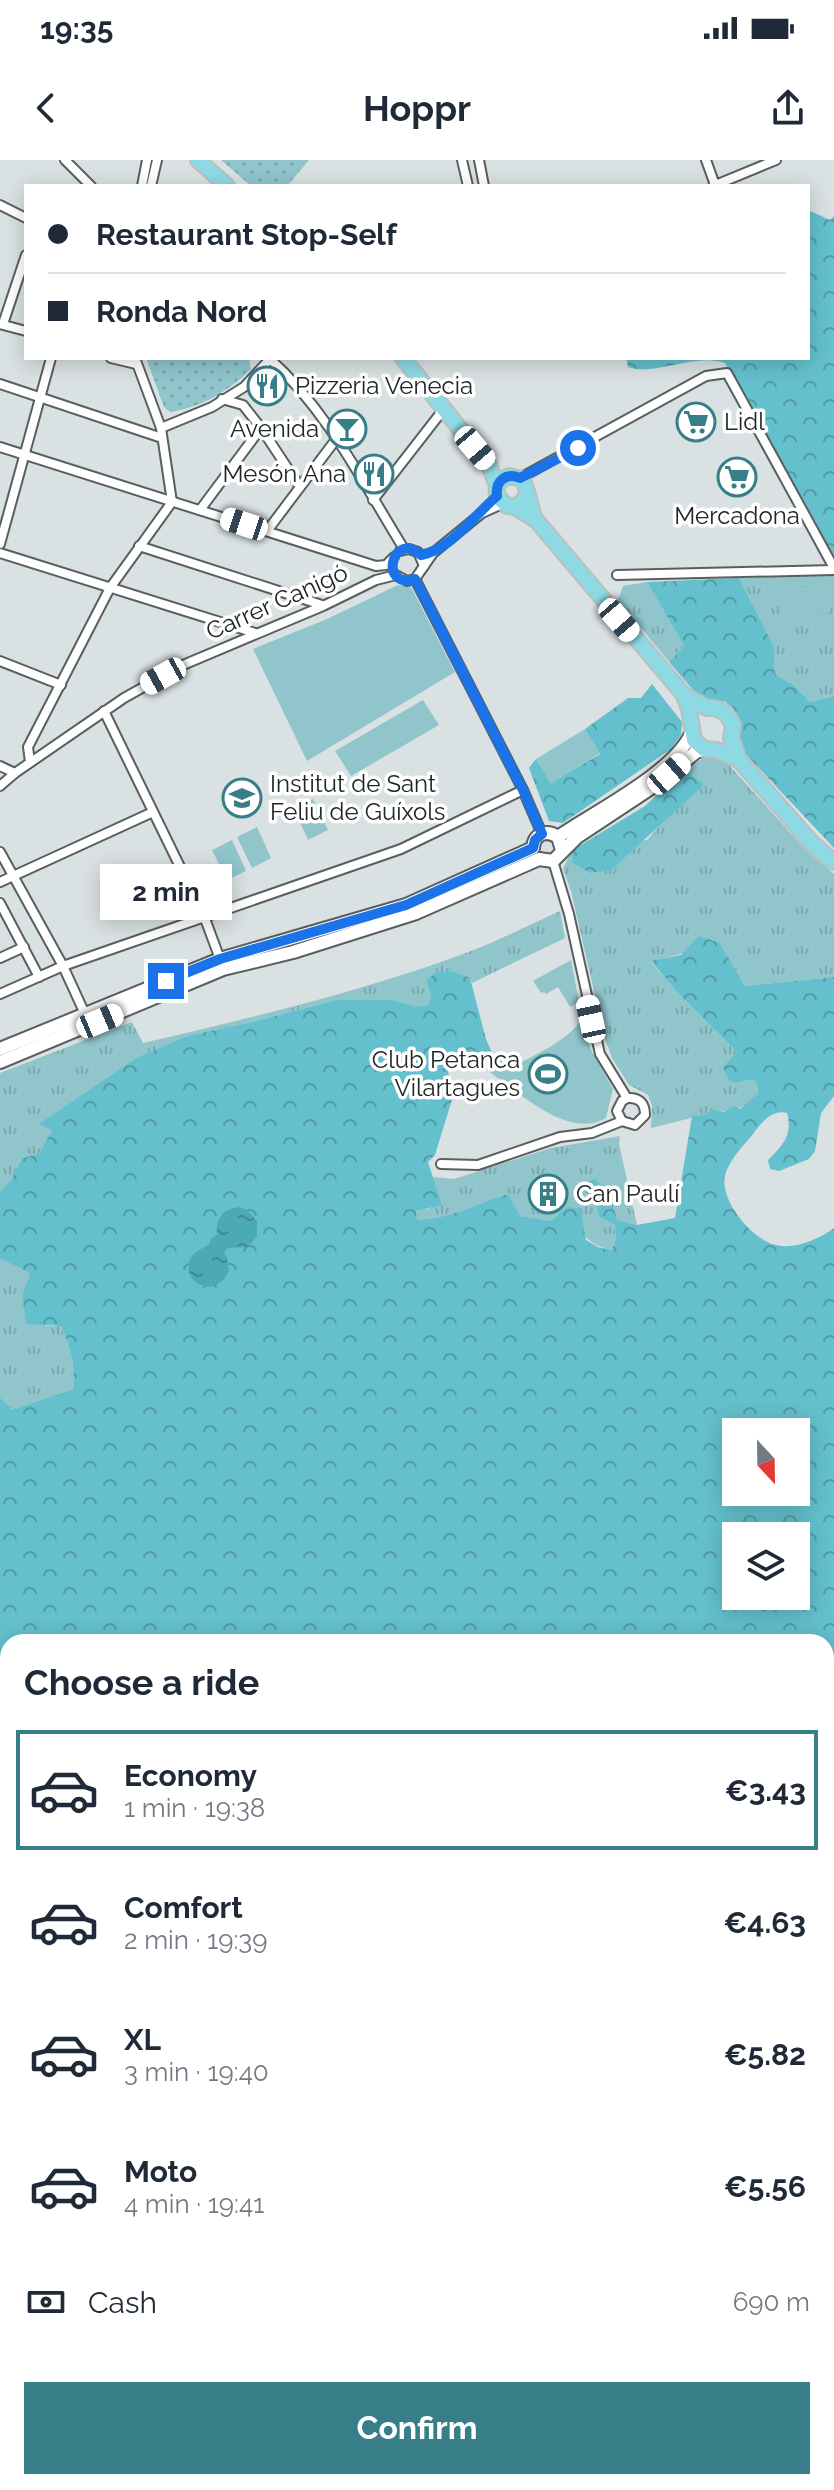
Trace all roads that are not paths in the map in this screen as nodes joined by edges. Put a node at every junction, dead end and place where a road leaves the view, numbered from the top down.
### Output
1 (65, 160) edge
2 (147, 160) edge
3 (157, 160) edge
4 (198, 160) edge
5 (462, 160) edge
6 (479, 160) edge
7 (706, 160) edge
8 (776, 160) edge
9 (89, 184) edge
10 (150, 184) edge
11 (150, 184) edge
12 (225, 184) edge
13 (468, 184) edge
14 (484, 184) edge
15 (713, 184) edge
16 (719, 184) edge
17 (0, 205) edge
18 (24, 217) edge
19 (24, 261) edge
20 (1, 324) edge
21 (24, 330) edge
22 (50, 360) edge
23 (267, 360) edge
24 (271, 360) edge
25 (396, 360) edge
26 (405, 360) edge
27 (135, 361) edge
28 (0, 384) edge
29 (40, 397) junction
30 (221, 399) junction
31 (443, 410) junction
32 (261, 428) junction
33 (161, 433) junction
34 (337, 438) junction
35 (0, 447) edge
36 (26, 455) junction
37 (300, 487) junction
38 (512, 491) junction
39 (373, 500) junction
40 (172, 502) junction
41 (200, 510) junction
42 (267, 531) junction
43 (0, 544) edge
44 (139, 546) junction
45 (404, 549) junction
46 (0, 553) edge
47 (433, 553) junction
48 (421, 555) junction
49 (393, 560) junction
50 (424, 566) junction
51 (834, 569) edge
52 (396, 575) junction
53 (617, 575) dead end
54 (415, 579) junction
55 (376, 580) junction
56 (110, 588) junction
57 (323, 606) junction
58 (256, 634) junction
59 (0, 661) edge
60 (61, 685) junction
61 (684, 695) junction
62 (707, 708) junction
63 (104, 711) junction
64 (692, 728) junction
65 (731, 738) junction
66 (711, 749) junction
67 (739, 760) junction
68 (30, 762) junction
69 (0, 766) edge
70 (15, 773) junction
71 (0, 786) edge
72 (523, 790) junction
73 (153, 812) junction
74 (542, 834) junction
75 (560, 843) junction
76 (0, 852) edge
77 (536, 854) junction
78 (553, 861) junction
79 (834, 862) edge
80 (14, 875) junction
81 (0, 882) edge
82 (0, 903) edge
83 (204, 916) junction
84 (4, 918) edge
85 (24, 947) junction
86 (0, 958) edge
87 (220, 959) junction
88 (63, 966) junction
89 (39, 977) junction
90 (0, 994) edge
91 (85, 1014) junction
92 (0, 1049) edge
93 (0, 1062) edge
94 (627, 1098) junction
95 (622, 1121) junction
96 (441, 1164) dead end

1 - 9 street
2 - 10 street
3 - 11 street
4 - 12 main road
5 - 13 street
6 - 14 street
7 - 15 street
8 - 16 street
17 - 18 street
19 - 20 street
20 - 21 street
22 - 29 street
23 - 30 street
24 - 34 street
25 - 31 main road
26 - 31 main road
27 - 33 street
28 - 29 street
29 - 33 street
29 - 36 street
30 - 32 street
30 - 33 street
31 - 38 main road
31 - 39 street
32 - 37 street
32 - 41 street
33 - 40 street
34 - 37 street
34 - 39 street
35 - 36 street
36 - 40 street
36 - 43 street
37 - 42 street
38 - 47 street
38 - 51 street
38 - 61 main road
39 - 45 street
40 - 41 street
40 - 44 street
41 - 42 street
42 - 49 street
44 - 56 street
44 - 57 street
45 - 48 street
45 - 49 street, Carrer Canigó
46 - 56 street
47 - 48 street
47 - 50 street
48 - 50 street
49 - 52 street
49 - 55 street, Carrer Canigó
50 - 54 street
51 - 53 street
52 - 54 street, Carrer Canigó
52 - 55 street, Carrer Canigó
54 - 72 street
55 - 57 street, Carrer Canigó
56 - 58 street
56 - 60 street
57 - 58 street, Carrer Canigó
58 - 63 street, Carrer Canigó
59 - 60 street
60 - 68 street
61 - 62 main road
61 - 64 main road
62 - 64 main road
62 - 65 main road
63 - 68 street, Carrer Canigó
63 - 73 street
64 - 66 main road
64 - 75 street
65 - 66 main road
65 - 67 main road
66 - 67 main road
66 - 75 street
67 - 79 main road
68 - 70 street, Carrer Canigó
69 - 70 street
70 - 71 street, Carrer Canigó
72 - 74 street
72 - 83 street
73 - 80 street
73 - 83 street
74 - 75 street
74 - 77 street
75 - 78 street
76 - 80 street
77 - 78 street
77 - 87 street
77 - 93 street
78 - 94 street
80 - 81 street
80 - 88 street
82 - 84 street
83 - 87 street
83 - 88 street
84 - 85 street
85 - 86 street
85 - 89 street
87 - 91 street
88 - 89 street
88 - 91 street
89 - 90 street
91 - 92 street
94 - 95 street
94 - 95 street
95 - 96 street

